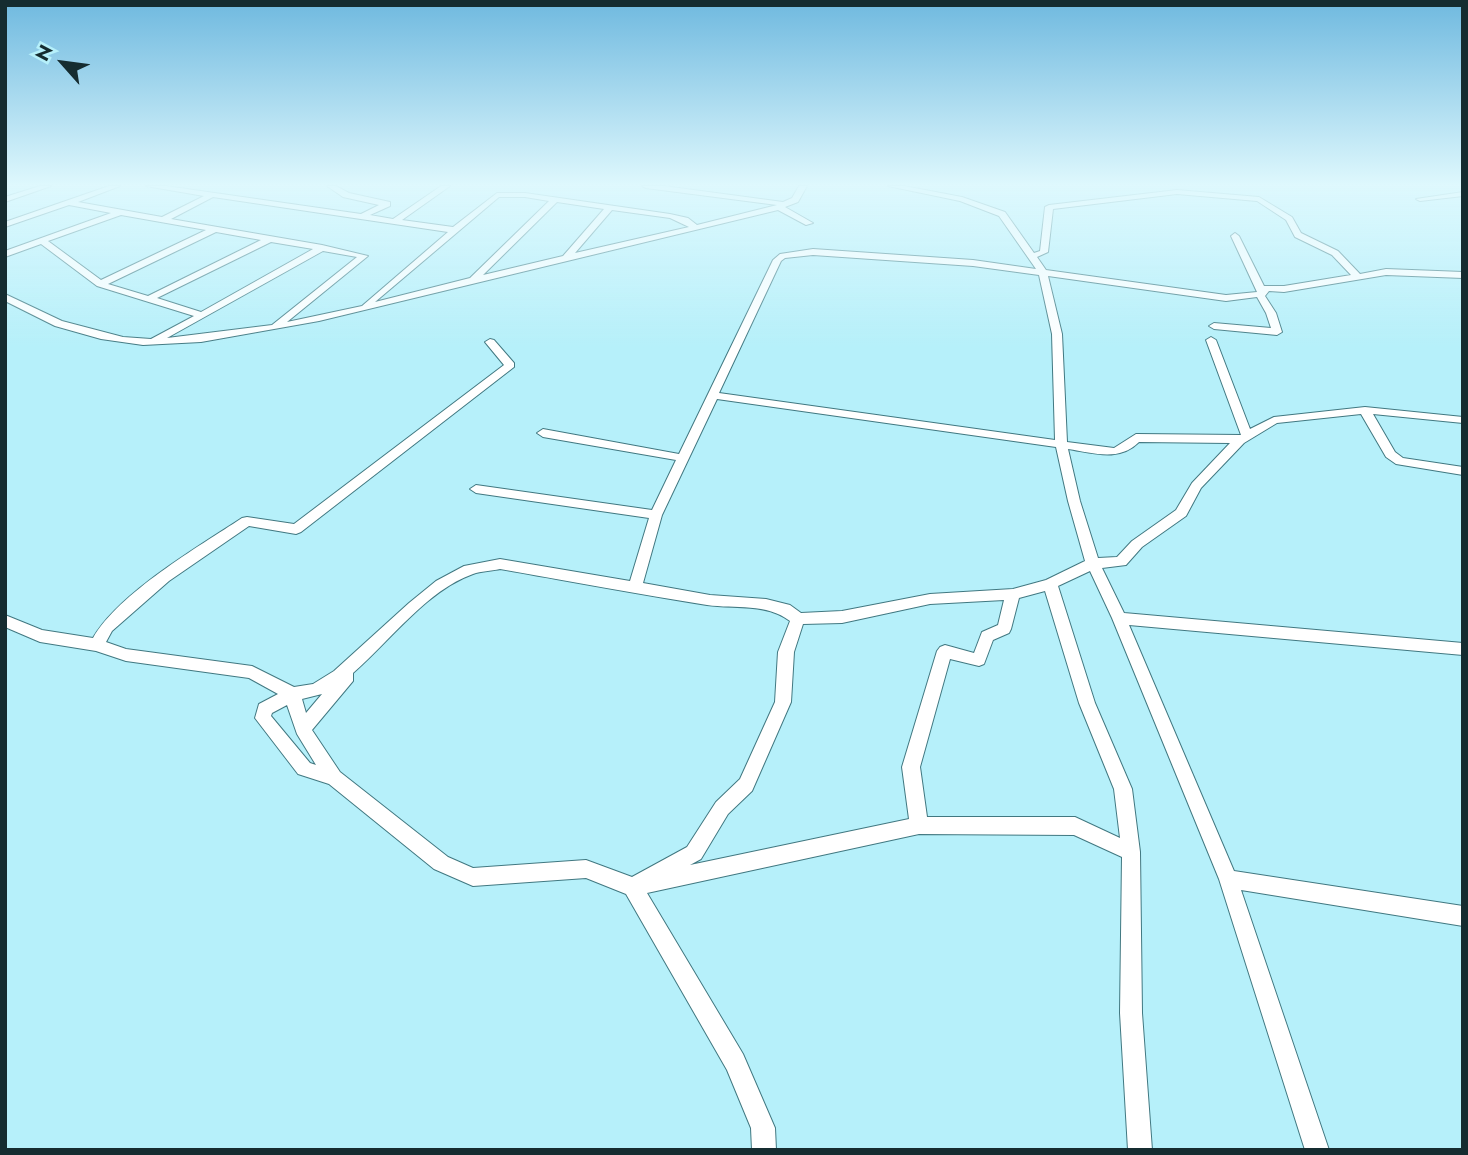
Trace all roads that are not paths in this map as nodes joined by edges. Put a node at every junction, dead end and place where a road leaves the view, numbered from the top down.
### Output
1 (45, 240) edge
2 (193, 240) edge
3 (268, 240) edge
4 (275, 240) edge
5 (442, 240) edge
6 (514, 240) edge
7 (582, 240) edge
8 (644, 240) edge
9 (1021, 240) edge
10 (1045, 240) edge
11 (1237, 240) edge
12 (1308, 240) edge
13 (42, 241) junction
14 (322, 248) junction
15 (5, 254) edge
16 (1032, 256) junction
17 (567, 257) junction
18 (1043, 272) junction
19 (1356, 275) junction
20 (1463, 275) edge
21 (473, 280) junction
22 (100, 284) junction
23 (1261, 295) junction
24 (5, 297) edge
25 (147, 300) junction
26 (362, 309) junction
27 (202, 314) junction
28 (1214, 326) dead end
29 (273, 328) junction
30 (1211, 340) dead end
31 (152, 342) junction
32 (491, 342) dead end
33 (711, 396) junction
34 (1365, 410) junction
35 (1463, 420) edge
36 (543, 433) dead end
37 (1243, 438) junction
38 (1061, 443) junction
39 (683, 458) junction
40 (1463, 471) edge
41 (476, 489) dead end
42 (656, 515) junction
43 (1093, 563) junction
44 (1050, 583) junction
45 (635, 588) junction
46 (1013, 594) junction
47 (1119, 618) junction
48 (798, 619) junction
49 (5, 621) edge
50 (96, 645) junction
51 (1463, 649) edge
52 (363, 655) junction
53 (292, 694) junction
54 (303, 729) junction
55 (334, 778) junction
56 (919, 825) junction
57 (1131, 852) junction
58 (1228, 879) junction
59 (633, 887) junction
60 (1463, 916) edge
61 (764, 1150) edge
62 (1140, 1150) edge
63 (1317, 1150) edge

1 - 13 street
2 - 22 street
3 - 25 street
4 - 14 street
5 - 26 street
6 - 21 street
7 - 17 street
8 - 17 street
9 - 16 street
10 - 16 street
11 - 23 street
12 - 19 street
13 - 15 street
13 - 22 street
14 - 27 street
14 - 29 street
16 - 18 street
17 - 21 street
18 - 23 street
18 - 33 street
18 - 38 street
19 - 20 street
19 - 23 street
21 - 26 street
22 - 25 street
23 - 28 street
24 - 31 street
25 - 27 street
26 - 29 street
27 - 31 street
29 - 31 street
30 - 37 street
32 - 50 street
33 - 38 street
33 - 39 street
34 - 35 street
34 - 37 street
34 - 40 street
36 - 39 street
37 - 38 street
37 - 43 street
38 - 43 street
39 - 42 street
41 - 42 street
42 - 45 street
43 - 44 street
43 - 47 street
44 - 46 street
44 - 57 street
45 - 48 street
45 - 52 street
46 - 48 street
46 - 56 street
47 - 51 street
47 - 58 street
48 - 59 street
49 - 50 street
50 - 53 street
52 - 53 street
52 - 54 street
53 - 54 street
53 - 55 street
54 - 55 street
55 - 59 street
56 - 57 street
56 - 59 street
57 - 62 street
58 - 60 street
58 - 63 street
59 - 61 street

